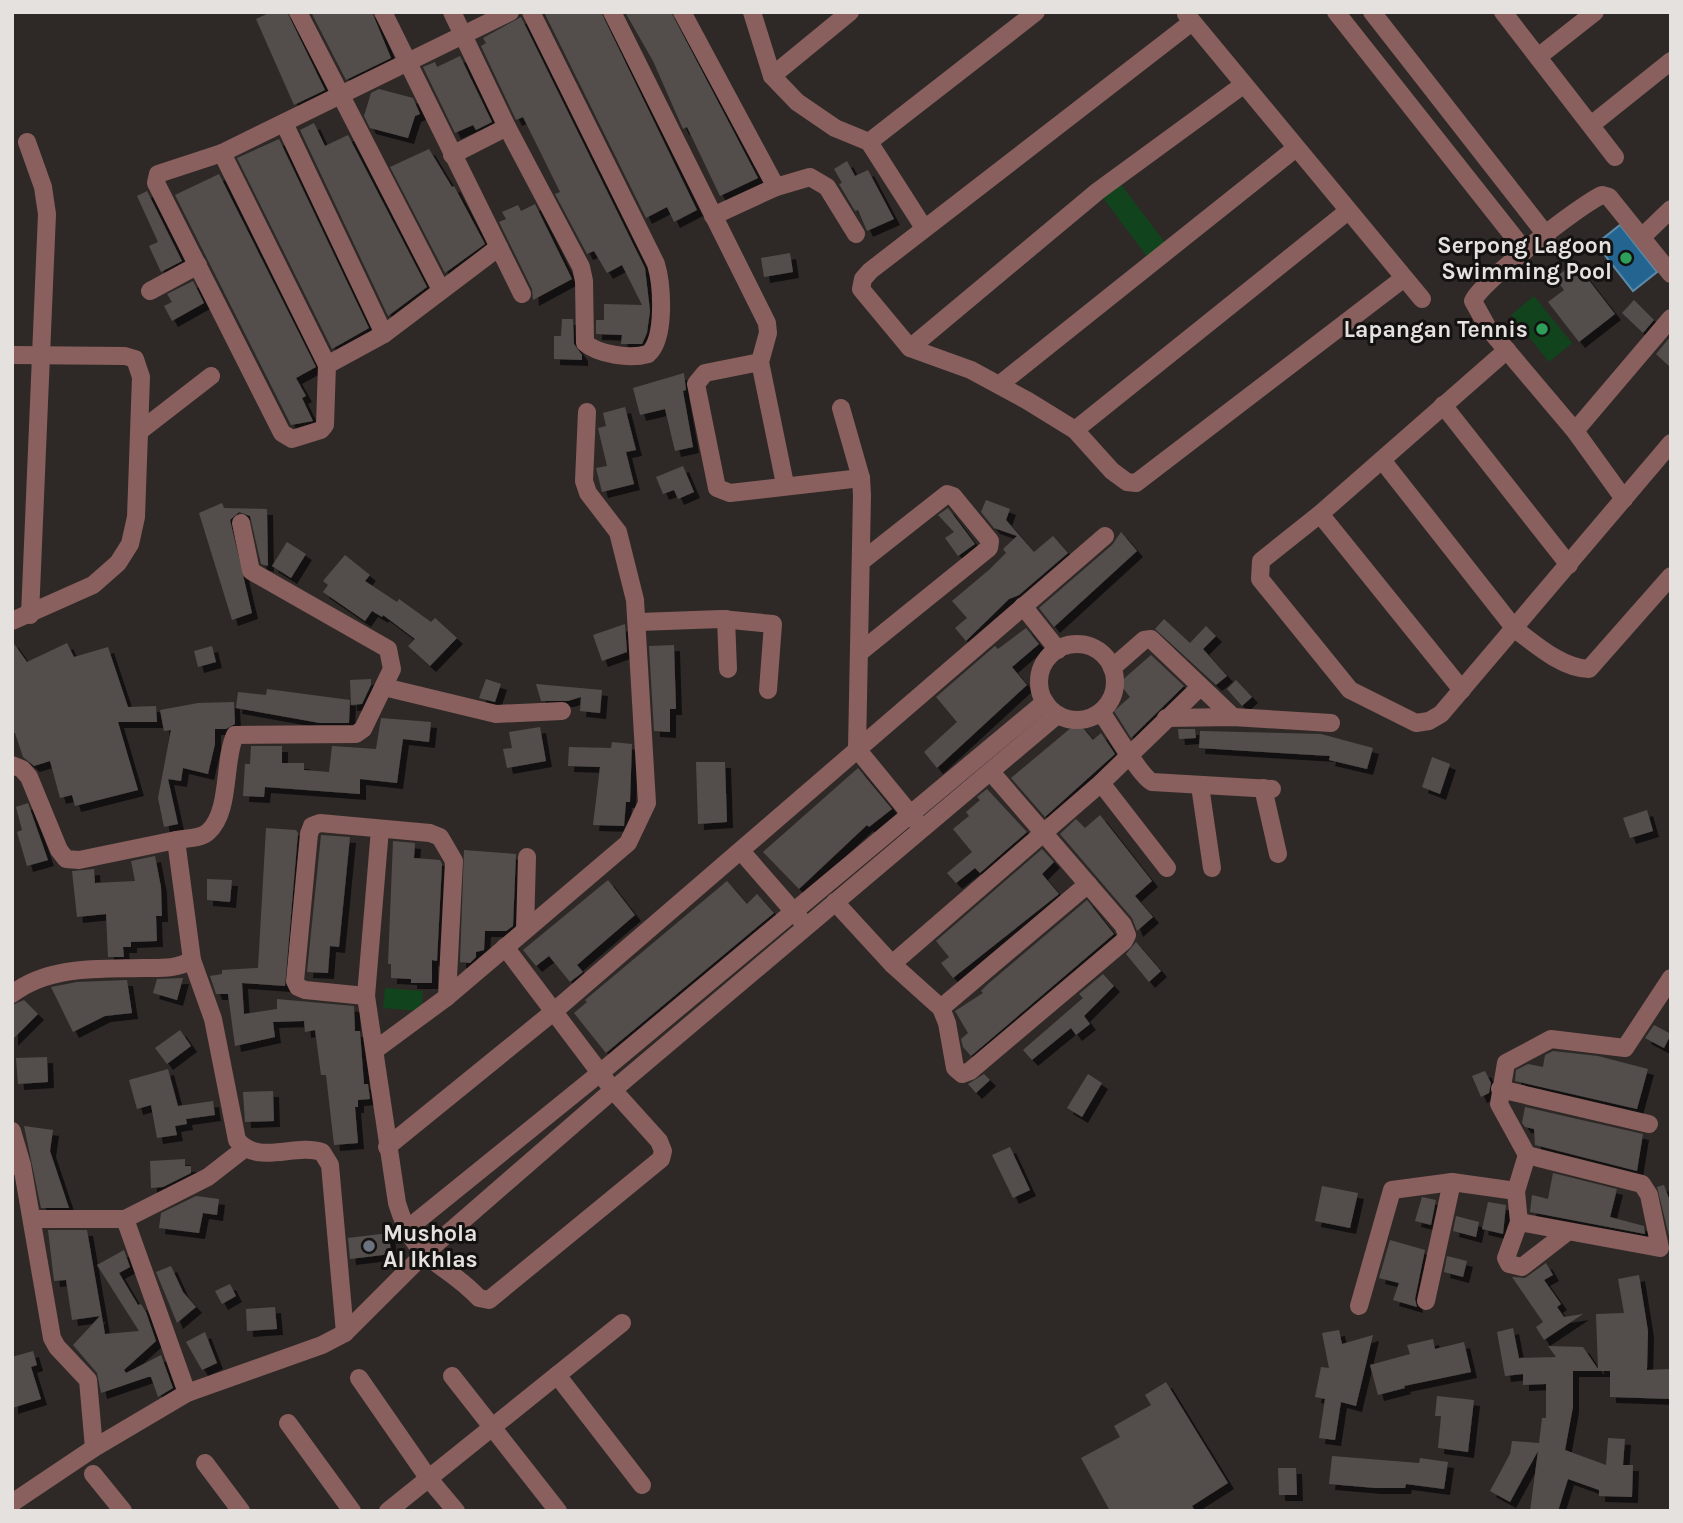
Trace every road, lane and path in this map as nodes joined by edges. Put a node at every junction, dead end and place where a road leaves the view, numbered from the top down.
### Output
1 (298, 12) edge
2 (383, 12) edge
3 (452, 12) edge
4 (510, 12) edge
5 (531, 12) edge
6 (612, 12) edge
7 (682, 12) edge
8 (752, 12) edge
9 (850, 12) edge
10 (1036, 12) edge
11 (1336, 12) edge
12 (1372, 12) edge
13 (1503, 12) edge
14 (1595, 12) edge
15 (1188, 17) edge
16 (463, 34) junction
17 (1538, 57) junction
18 (1671, 61) edge
19 (407, 62) junction
20 (772, 76) junction
21 (1243, 85) junction
22 (340, 96) junction
23 (284, 123) junction
24 (1591, 125) junction
25 (507, 127) junction
26 (27, 142) dead end
27 (869, 142) junction
28 (1296, 148) junction
29 (222, 153) junction
30 (452, 155) junction
31 (1615, 157) dead end
32 (776, 187) junction
33 (1671, 209) edge
34 (1348, 211) junction
35 (713, 216) junction
36 (924, 228) junction
37 (856, 234) dead end
38 (1547, 236) junction
39 (1642, 237) junction
40 (499, 247) junction
41 (1525, 251) junction
42 (198, 265) junction
43 (1671, 274) edge
44 (1404, 278) junction
45 (441, 289) junction
46 (150, 290) dead end
47 (522, 294) dead end
48 (1422, 299) dead end
49 (1671, 318) edge
50 (384, 334) junction
51 (910, 348) junction
52 (1507, 350) junction
53 (12, 355) edge
54 (40, 356) junction
55 (760, 362) junction
56 (327, 365) junction
57 (211, 376) dead end
58 (999, 385) junction
59 (1443, 405) junction
60 (841, 408) dead end
61 (587, 412) dead end
62 (1075, 430) junction
63 (140, 431) junction
64 (1575, 431) junction
65 (1671, 443) edge
66 (1382, 460) junction
67 (861, 478) junction
68 (785, 484) junction
69 (1624, 499) junction
70 (1320, 514) junction
71 (241, 523) dead end
72 (1105, 536) dead end
73 (862, 561) junction
74 (1569, 565) junction
75 (1671, 576) edge
76 (1023, 606) junction
77 (30, 615) junction
78 (726, 620) junction
79 (12, 621) edge
80 (639, 622) junction
81 (1515, 629) junction
82 (1058, 650) junction
83 (859, 653) junction
84 (1112, 668) junction
85 (728, 669) dead end
86 (384, 687) junction
87 (1199, 688) junction
88 (768, 690) dead end
89 (1462, 690) junction
90 (1051, 708) junction
91 (562, 710) dead end
92 (1101, 712) junction
93 (1233, 717) junction
94 (1166, 718) junction
95 (1331, 723) dead end
96 (857, 749) junction
97 (1130, 752) junction
98 (12, 765) edge
99 (990, 772) junction
100 (1101, 783) junction
101 (1200, 786) junction
102 (909, 814) junction
103 (380, 829) junction
104 (924, 829) junction
105 (1043, 832) junction
106 (176, 840) junction
107 (741, 850) junction
108 (1278, 853) dead end
109 (527, 858) dead end
110 (1167, 868) dead end
111 (1212, 868) dead end
112 (1088, 884) junction
113 (835, 902) junction
114 (800, 919) junction
115 (525, 930) junction
116 (505, 947) junction
117 (192, 960) junction
118 (892, 964) junction
119 (1671, 978) edge
120 (12, 993) edge
121 (366, 996) junction
122 (447, 998) junction
123 (941, 1008) junction
124 (552, 1013) junction
125 (375, 1050) junction
126 (600, 1073) junction
127 (1500, 1089) junction
128 (613, 1090) junction
129 (1649, 1124) dead end
130 (12, 1131) edge
131 (387, 1147) junction
132 (244, 1149) junction
133 (1528, 1155) junction
134 (17, 1165) edge
135 (1452, 1182) junction
136 (1516, 1191) junction
137 (34, 1219) junction
138 (125, 1219) junction
139 (1519, 1222) junction
140 (406, 1230) junction
141 (1566, 1233) junction
142 (423, 1255) junction
143 (1426, 1301) dead end
144 (1359, 1306) dead end
145 (622, 1323) dead end
146 (345, 1333) junction
147 (557, 1375) junction
148 (452, 1376) dead end
149 (359, 1378) dead end
150 (187, 1393) junction
151 (288, 1423) dead end
152 (492, 1427) junction
153 (94, 1448) junction
154 (205, 1463) dead end
155 (93, 1474) dead end
156 (429, 1479) junction
157 (642, 1485) dead end
158 (12, 1503) edge
159 (123, 1511) edge
160 (241, 1511) edge
161 (352, 1511) edge
162 (388, 1511) edge
163 (456, 1511) edge
164 (558, 1511) edge

1 - 22 street
2 - 19 street
3 - 16 street
4 - 16 street
5 - 25 street
6 - 35 street
7 - 32 street
8 - 20 street
9 - 20 street
10 - 27 street
11 - 41 street
12 - 38 street
13 - 17 street
14 - 17 street
15 - 21 street
15 - 36 street
16 - 19 street
16 - 25 street
17 - 24 street
18 - 24 street
19 - 22 street
19 - 30 street
20 - 27 street
21 - 28 street
21 - 51 street
22 - 23 street
22 - 45 street
23 - 29 street
23 - 50 street
24 - 31 street
25 - 30 street
26 - 54 street
27 - 36 street
28 - 34 street
28 - 58 street
29 - 42 street
29 - 56 street
30 - 40 street
32 - 35 street
32 - 37 street
33 - 39 street
34 - 44 street
34 - 62 street
35 - 55 street
36 - 51 street
38 - 39 street
38 - 41 street
39 - 43 street
40 - 45 street
40 - 47 street
41 - 52 street
42 - 46 street
42 - 56 street
44 - 48 street
44 - 62 street
45 - 50 street
49 - 64 street
50 - 56 street
51 - 58 street
52 - 59 street
52 - 64 street
53 - 54 street
54 - 63 street
54 - 77 street
55 - 68 street
55 - 68 street
57 - 63 street
58 - 62 street
59 - 66 street
59 - 74 street
60 - 67 street
61 - 80 street
63 - 77 street
64 - 69 street
65 - 69 street
66 - 70 street
66 - 81 street
67 - 68 street
67 - 73 street
69 - 74 street
70 - 89 street
70 - 89 street
71 - 86 street
72 - 76 street
73 - 83 street
73 - 83 street
74 - 81 street
75 - 81 street
76 - 82 street
76 - 96 street
77 - 79 street
78 - 80 street
78 - 85 street
78 - 88 street
80 - 115 street
81 - 89 street
82 - 84 street
82 - 90 street
83 - 96 street
84 - 87 street
84 - 92 street
86 - 91 street
86 - 106 street
87 - 93 street
87 - 94 street
90 - 92 street
90 - 99 street
90 - 102 street
92 - 97 street
93 - 94 street
93 - 95 street
94 - 97 street
96 - 102 street
96 - 107 street
97 - 100 street
97 - 101 street
98 - 106 street
99 - 104 street
99 - 105 street
100 - 105 street
100 - 110 street
101 - 108 street
101 - 111 street
102 - 104 street
102 - 114 street
103 - 121 street
103 - 121 street
103 - 122 street
104 - 113 street
105 - 112 street
105 - 118 street
106 - 117 street
107 - 114 street
107 - 124 street
109 - 115 street
112 - 123 street
112 - 123 street
113 - 114 street
113 - 118 street
114 - 126 street
114 - 128 street
115 - 116 street
116 - 122 street
116 - 124 street
117 - 120 street
117 - 132 street
118 - 123 street
119 - 127 street
121 - 125 street
122 - 125 street
124 - 126 street
124 - 131 street
125 - 131 street
126 - 128 street
126 - 140 street
127 - 129 street
127 - 133 street
128 - 142 street
128 - 142 street
130 - 134 street
131 - 140 street
132 - 138 street
132 - 146 street
133 - 136 street
133 - 141 street
134 - 137 street
135 - 136 street
135 - 143 street
135 - 144 street
136 - 139 street
137 - 138 street
137 - 153 street
138 - 150 street
139 - 141 street
139 - 141 street
140 - 142 street
142 - 146 street
145 - 147 street
146 - 150 street
147 - 152 street
147 - 157 street
148 - 152 street
149 - 156 street
150 - 153 street
151 - 161 street
152 - 156 street
152 - 164 street
153 - 158 street
154 - 160 street
155 - 159 street
156 - 162 street
156 - 163 street

